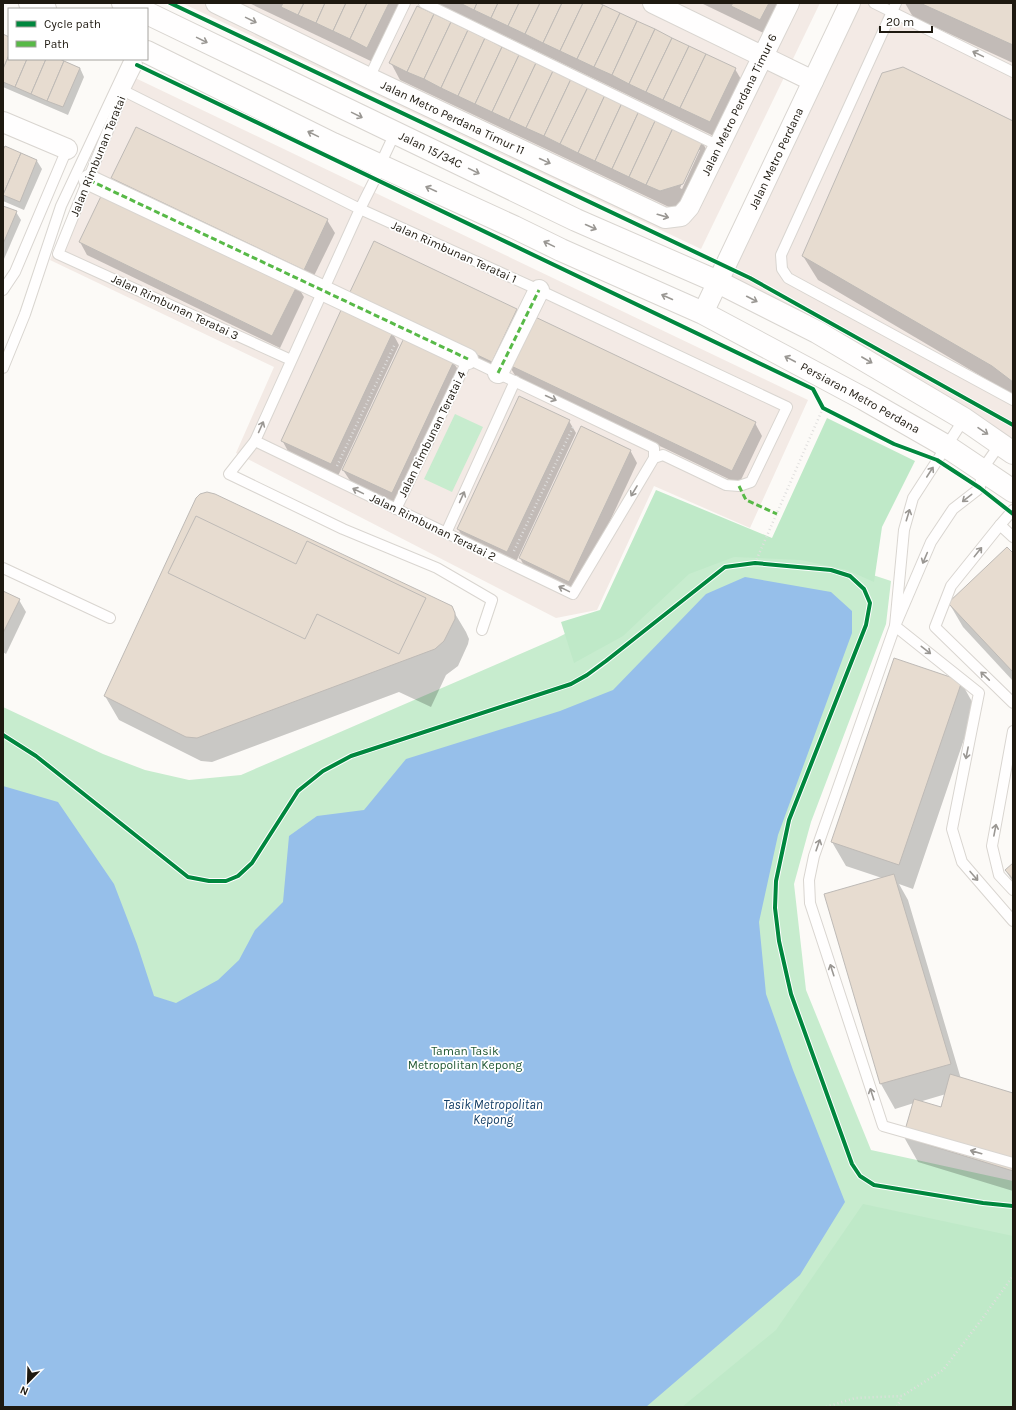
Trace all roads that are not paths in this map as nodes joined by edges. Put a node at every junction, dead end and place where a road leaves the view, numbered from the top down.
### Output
1 (30, 3) edge
2 (123, 3) edge
3 (216, 3) edge
4 (405, 3) edge
5 (424, 3) edge
6 (653, 3) edge
7 (789, 3) edge
8 (850, 3) edge
9 (874, 3) edge
10 (894, 7) edge
11 (42, 8) edge
12 (134, 8) edge
13 (148, 14) edge
14 (148, 52) edge
15 (763, 56) junction
16 (130, 60) edge
17 (136, 60) edge
18 (1013, 72) edge
19 (369, 78) junction
20 (813, 81) junction
21 (124, 91) junction
22 (3, 122) edge
23 (395, 133) junction
24 (719, 146) junction
25 (67, 149) joint
26 (380, 166) junction
27 (89, 180) junction
28 (689, 207) joint
29 (360, 209) junction
30 (58, 254) joint
31 (718, 282) junction
32 (3, 290) edge
33 (539, 290) junction
34 (323, 291) junction
35 (703, 313) junction
36 (468, 359) junction
37 (291, 360) junction
38 (3, 368) edge
39 (507, 377) junction
40 (1013, 400) edge
41 (964, 419) junction
42 (255, 441) junction
43 (946, 446) junction
44 (1007, 448) edge
45 (654, 458) junction
46 (982, 470) junction
47 (1013, 491) edge
48 (396, 509) junction
49 (1013, 510) edge
50 (1000, 525) junction
51 (446, 533) junction
52 (1013, 537) edge
53 (3, 568) edge
54 (110, 618) dead end
55 (895, 626) junction
56 (482, 630) dead end
57 (1013, 704) edge
58 (1013, 731) edge
59 (1013, 890) edge
60 (1013, 921) edge
61 (1013, 1163) edge

1 - 11 street
2 - 12 street, Jalan 15/34C
3 -> 19 street, Jalan Metro Perdana Timur 11
4 - 19 lane
5 - 24 lane
6 - 15 street
7 - 15 street, Jalan Metro Perdana Timur 6
8 - 20 street, Jalan Metro Perdana
9 - 10 lane
18 -> 10 lane
10 - 40 lane
13 -> 23 street, Jalan 15/34C
26 -> 14 street
15 - 20 street
15 - 24 street, Jalan Metro Perdana Timur 6
16 - 38 lane
17 - 21 lane, Jalan Rimbunan Teratai
19 -> 28 street, Jalan Metro Perdana Timur 11
20 - 31 street, Jalan Metro Perdana
21 - 27 lane, Jalan Rimbunan Teratai
21 - 29 lane, Jalan Rimbunan Teratai 1
22 - 25 street
23 - 26 lane
23 -> 31 street, Jalan 15/34C
24 - 28 street, Jalan Metro Perdana Timur 6
25 - 32 lane
26 - 29 lane
35 -> 26 street
27 - 30 lane, Jalan Rimbunan Teratai
27 - 34 street
29 - 33 lane, Jalan Rimbunan Teratai 1
29 - 34 lane
30 - 37 lane, Jalan Rimbunan Teratai 3
31 - 35 street, Jalan Metro Perdana
31 -> 41 street
33 - 39 street
33 - 45 lane, Jalan Rimbunan Teratai 1
34 - 36 street
34 - 37 lane
43 -> 35 street, Persiaran Metro Perdana
36 - 39 lane
36 - 48 lane, Jalan Rimbunan Teratai 4
42 -> 37 lane
39 -> 45 lane
51 -> 39 lane
41 - 43 lane
41 -> 44 street
48 -> 42 lane, Jalan Rimbunan Teratai 2
42 - 56 lane
43 - 46 street, Persiaran Metro Perdana
55 -> 43 lane
44 - 46 lane
45 -> 51 lane, Jalan Rimbunan Teratai 2
46 - 47 street, Persiaran Metro Perdana
46 -> 55 lane
48 - 51 lane, Jalan Rimbunan Teratai 2
49 - 50 lane
50 - 52 lane
57 -> 50 lane
53 - 54 lane
55 -> 60 lane
61 -> 55 lane
59 -> 58 lane

